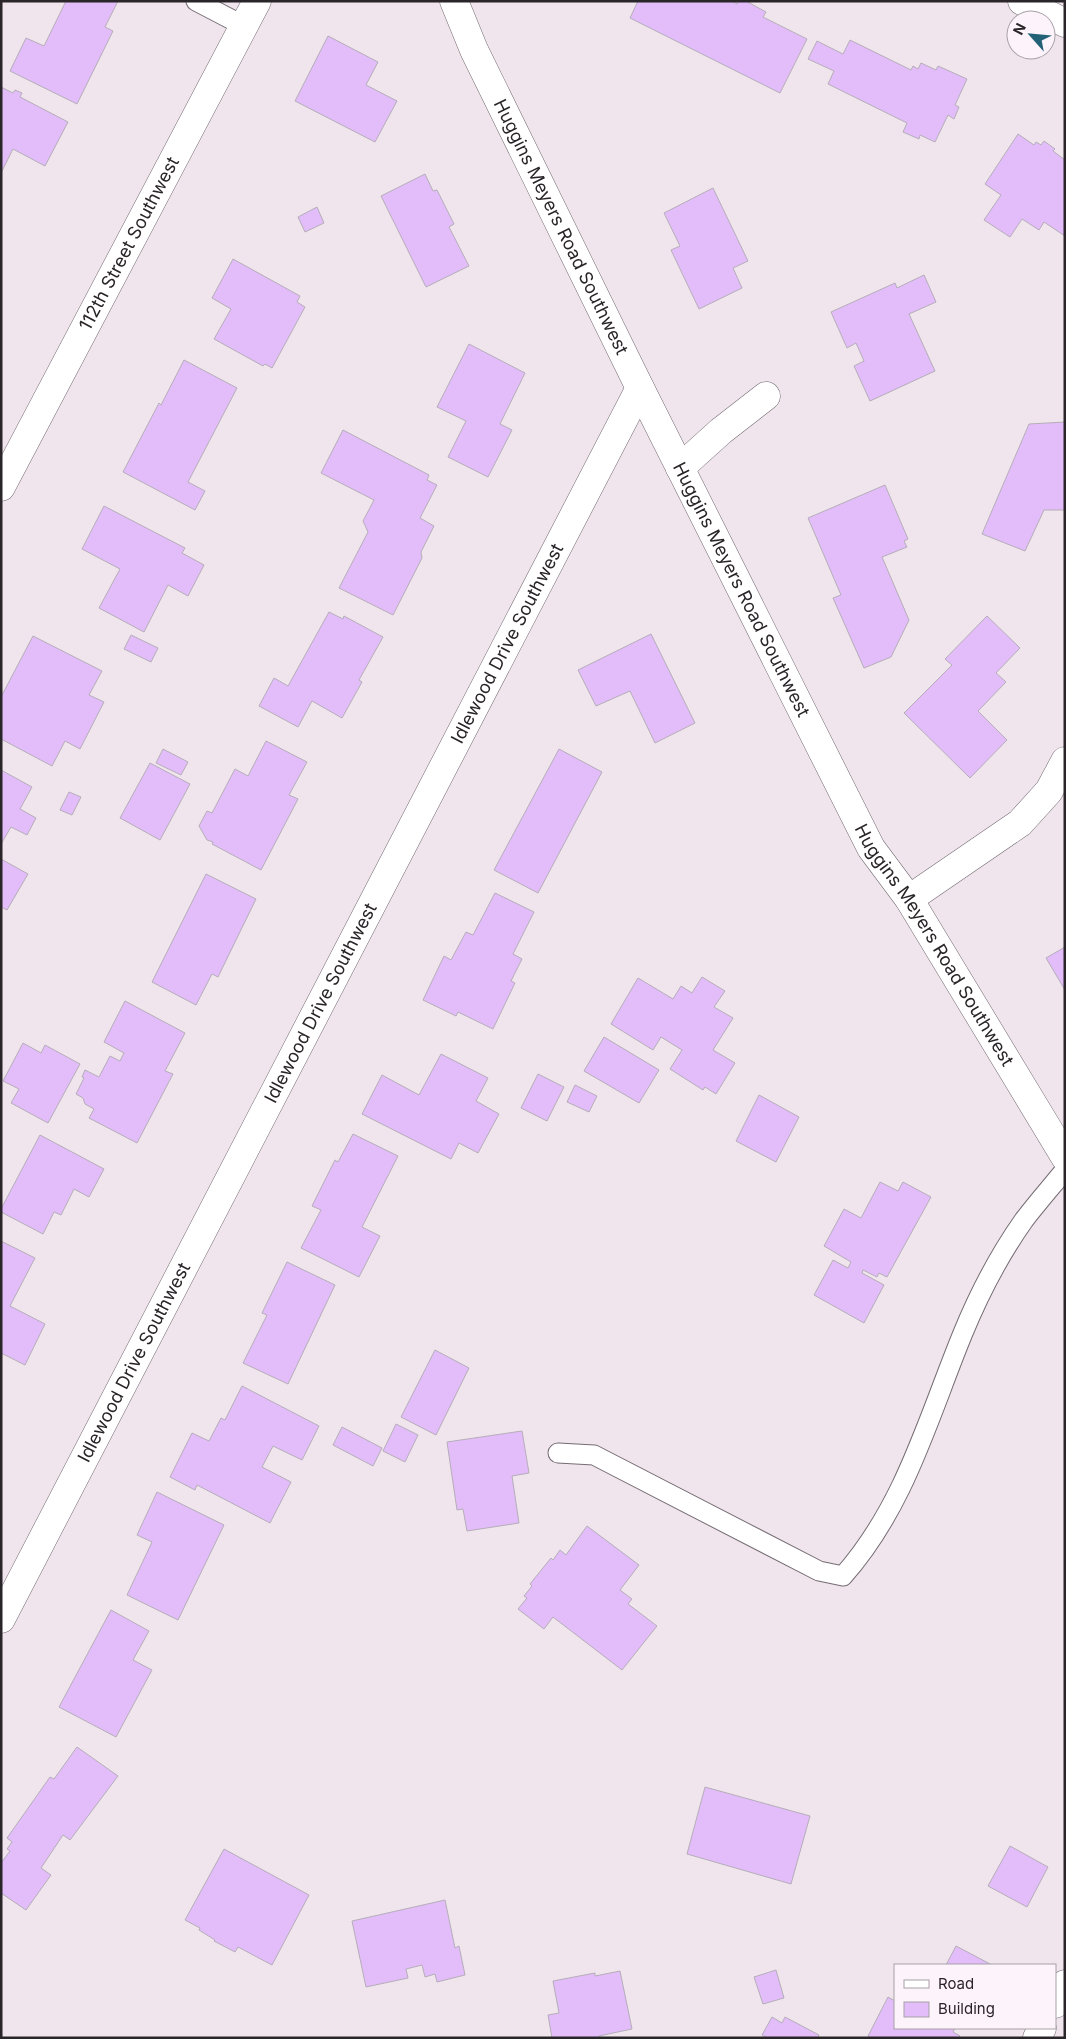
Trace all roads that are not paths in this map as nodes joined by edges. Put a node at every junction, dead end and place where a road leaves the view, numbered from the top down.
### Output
1 (196, 1) edge
2 (257, 1) edge
3 (454, 1) edge
4 (1022, 1) edge
5 (1065, 23) edge
6 (244, 26) junction
7 (640, 388) junction
8 (766, 396) dead end
9 (685, 463) junction
10 (1, 487) edge
11 (1065, 761) edge
12 (909, 899) junction
13 (1065, 1157) edge
14 (1065, 1170) edge
15 (558, 1453) dead end
16 (1, 1619) edge
17 (1065, 1984) edge
18 (1056, 2002) edge

1 - 6 lane
2 - 6 street, 112th Street Southwest
3 - 7 street, Huggins Meyers Road Southwest
4 - 5 street
6 - 10 street, 112th Street Southwest
7 - 9 street, Huggins Meyers Road Southwest
7 - 16 street, Idlewood Drive Southwest
8 - 9 street
9 - 12 street, Huggins Meyers Road Southwest
11 - 12 street
12 - 13 street, Huggins Meyers Road Southwest
14 - 15 lane
17 - 18 street

